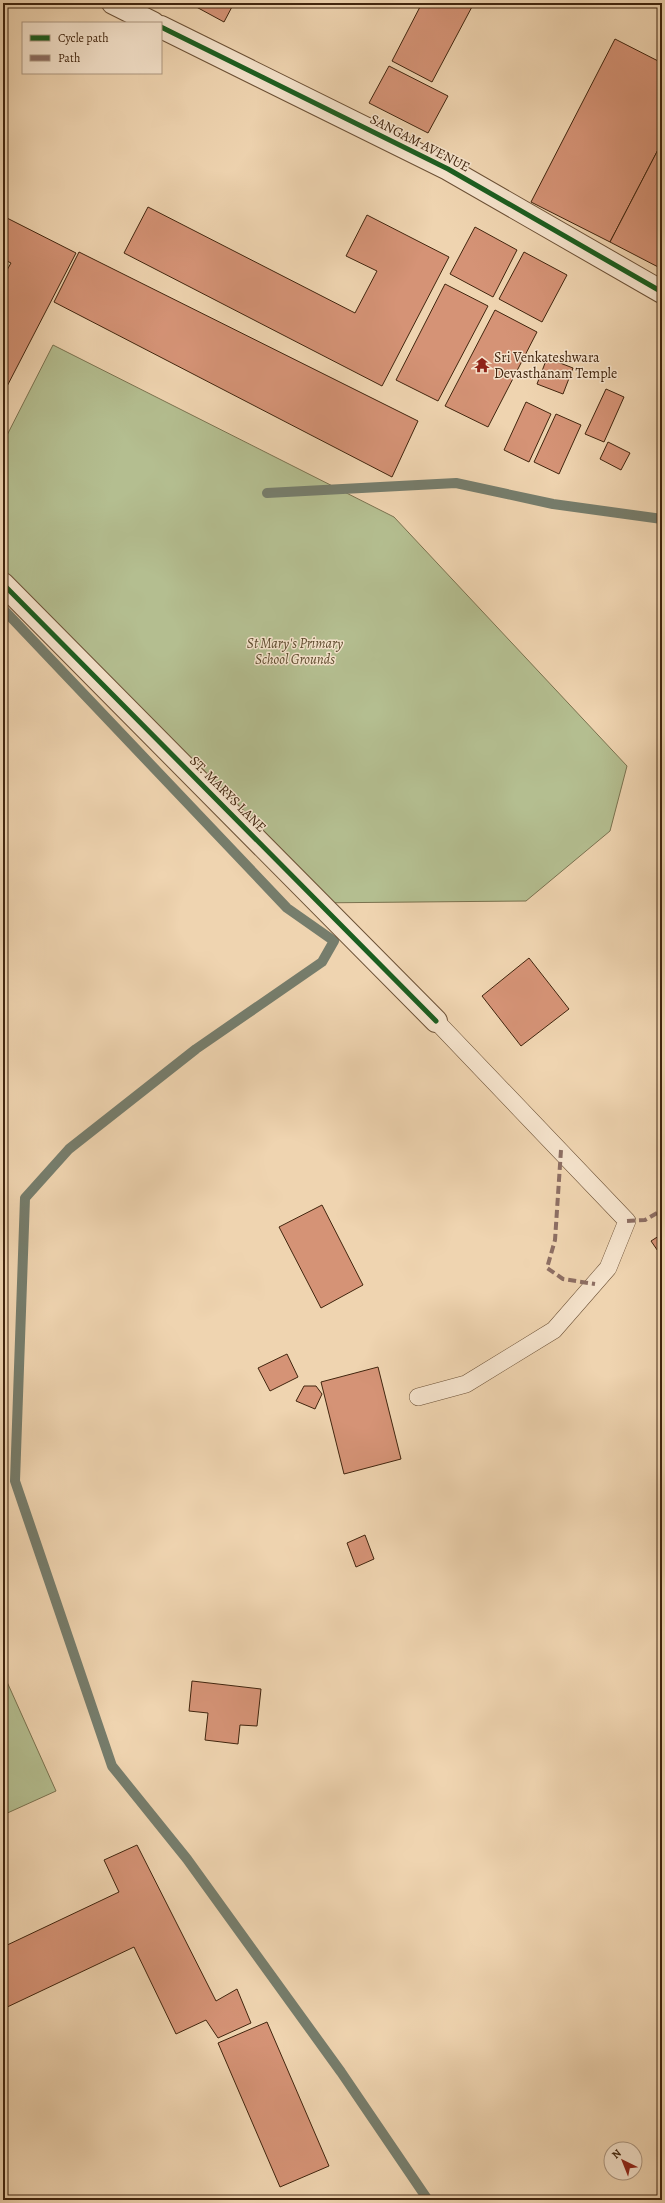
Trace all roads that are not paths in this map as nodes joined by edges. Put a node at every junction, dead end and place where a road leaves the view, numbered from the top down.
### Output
1 (113, 3) edge
2 (151, 22) edge
3 (162, 27) edge
4 (662, 292) edge
5 (3, 584) edge
6 (436, 1021) joint
7 (418, 1397) dead end

1 - 2 street
3 - 4 street, SANGAM AVENUE
5 - 6 street, ST. MARYS LANE
6 - 7 lane

